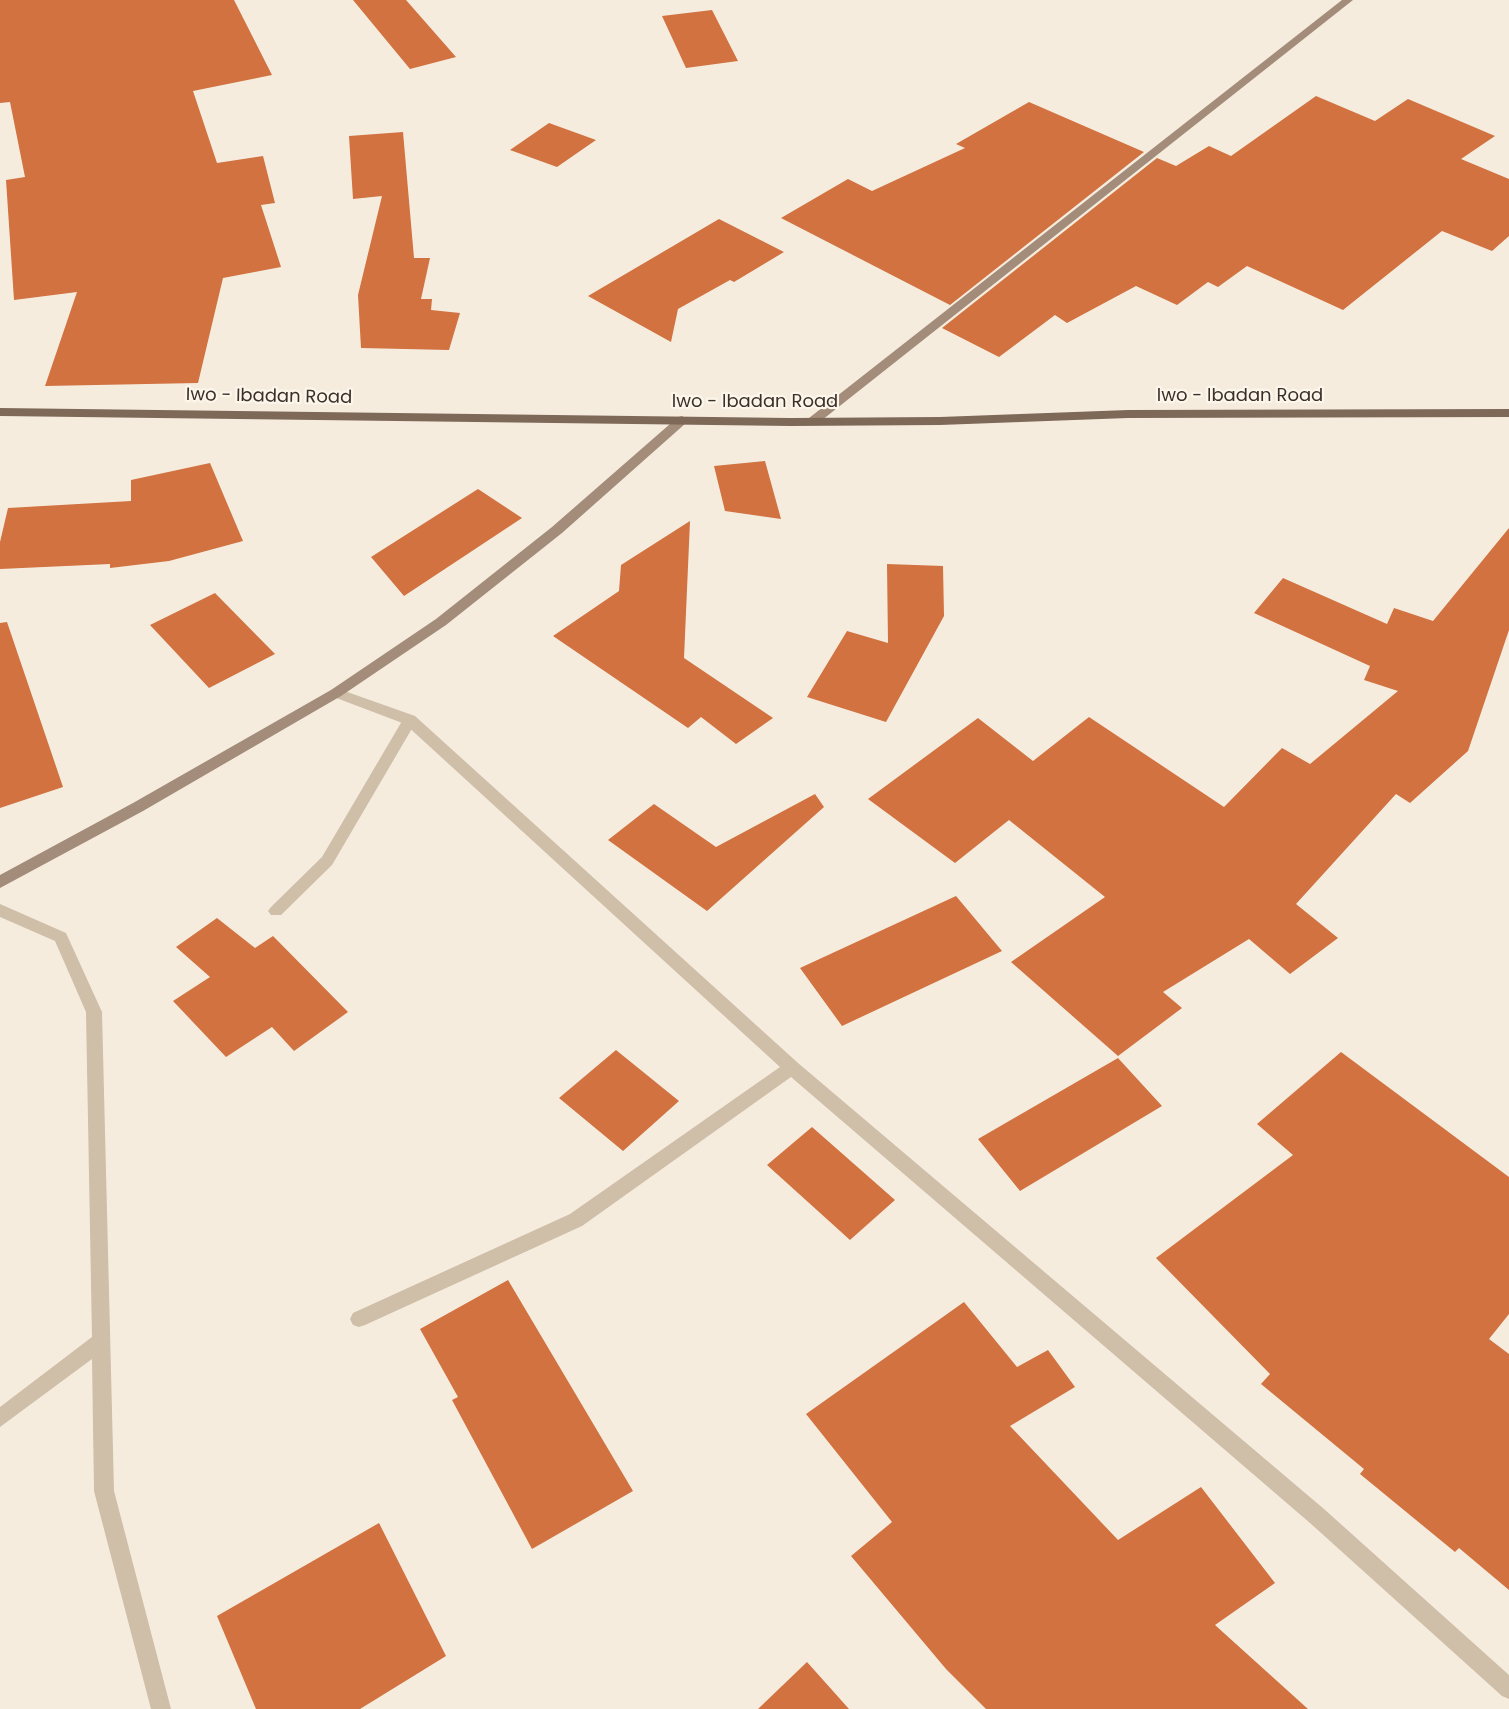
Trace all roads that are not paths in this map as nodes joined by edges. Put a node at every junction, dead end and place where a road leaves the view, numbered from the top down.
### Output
1 (1348, 0) edge
2 (0, 412) edge
3 (1509, 413) edge
4 (682, 420) junction
5 (813, 421) junction
6 (336, 693) junction
7 (410, 720) junction
8 (0, 882) edge
9 (0, 910) edge
10 (276, 911) dead end
11 (792, 1068) junction
12 (359, 1319) dead end
13 (101, 1341) junction
14 (0, 1419) edge
15 (1509, 1689) edge
16 (161, 1709) edge

1 - 5 street
2 - 4 main road, Iwo - Ibadan Road
3 - 5 main road, Iwo - Ibadan Road
4 - 5 main road, Iwo - Ibadan Road
4 - 6 street
6 - 7 street
6 - 8 street
7 - 10 street
7 - 11 street
9 - 13 street
11 - 12 street
11 - 15 street
13 - 14 street
13 - 16 street

